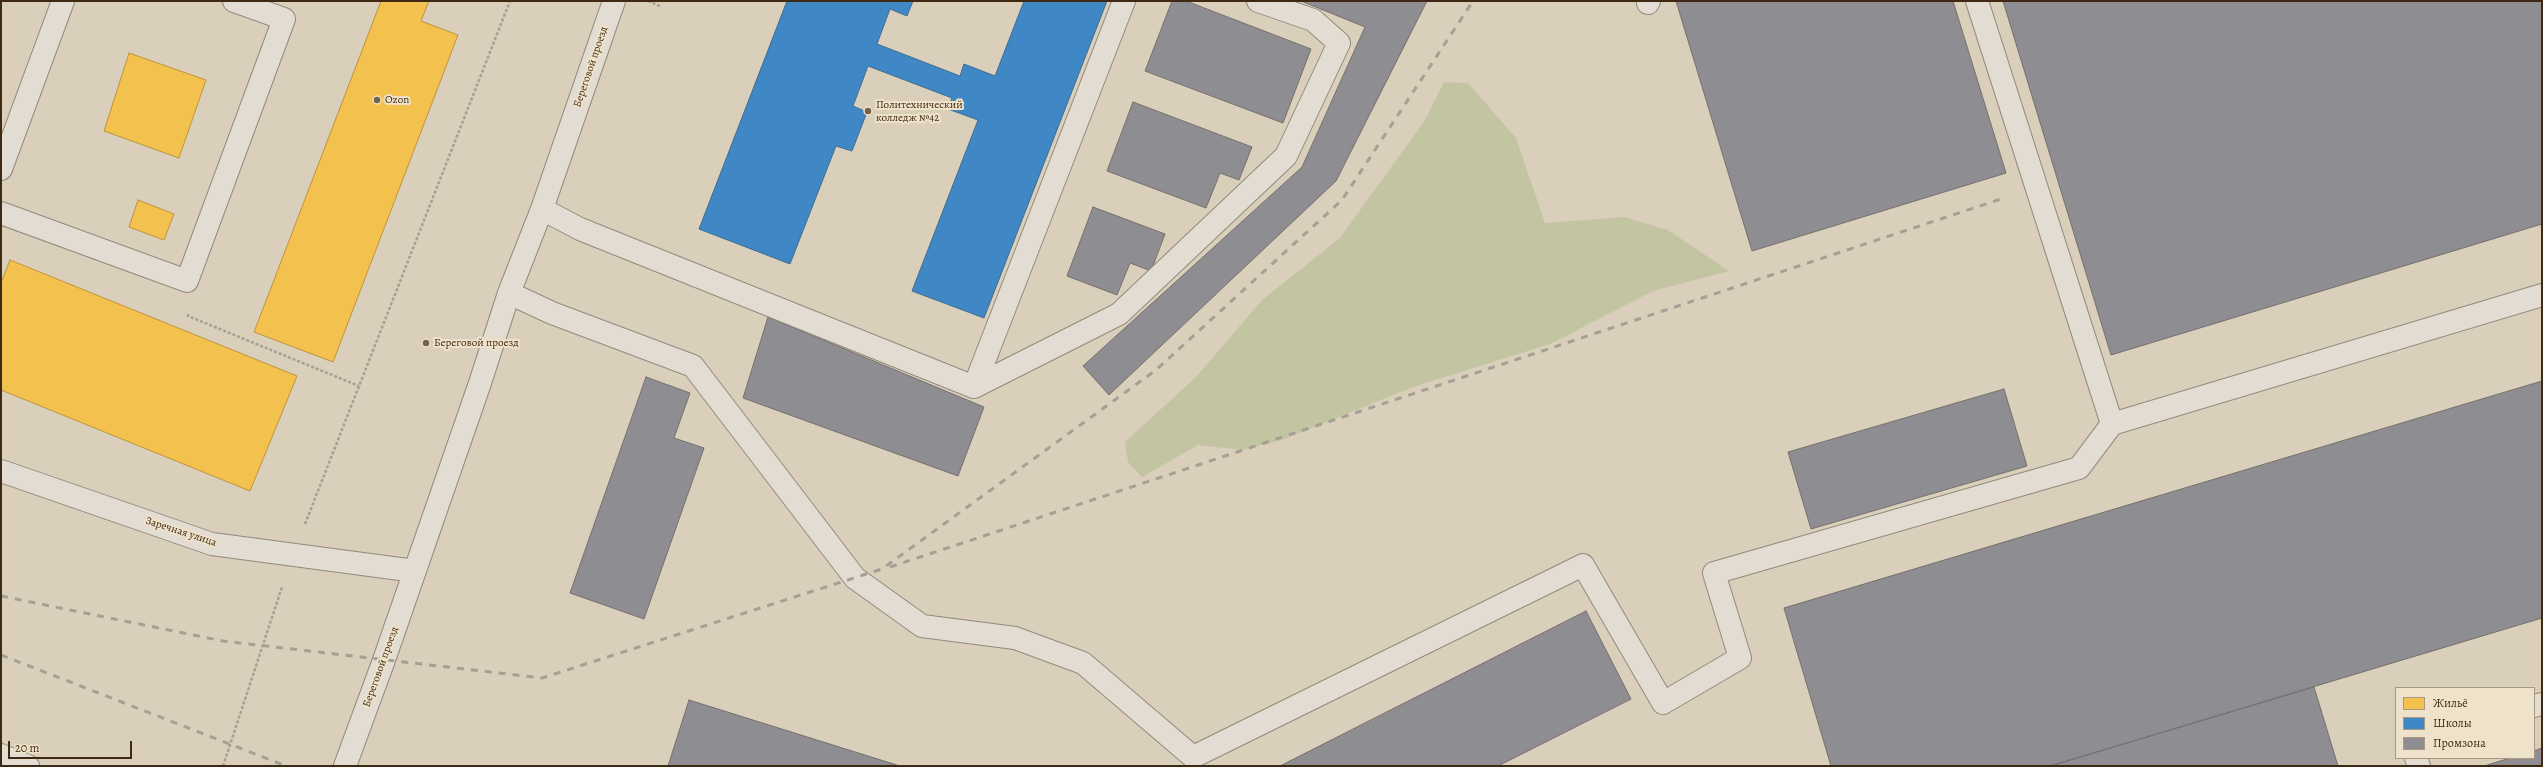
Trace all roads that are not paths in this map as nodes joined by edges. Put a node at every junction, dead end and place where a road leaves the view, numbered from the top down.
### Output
1 (63, 1) edge
2 (234, 1) edge
3 (614, 1) edge
4 (1124, 1) edge
5 (1258, 1) edge
6 (1977, 1) edge
7 (1, 169) edge
8 (542, 209) junction
9 (1, 213) edge
10 (509, 293) junction
11 (2542, 295) edge
12 (974, 387) junction
13 (2112, 424) junction
14 (1, 471) edge
15 (415, 571) junction
16 (1, 756) edge
17 (28, 766) edge
18 (345, 766) edge

1 - 7 street
2 - 9 street
3 - 8 street, Береговой проезд
4 - 12 street
5 - 12 street
6 - 13 street
8 - 10 street, Береговой проезд
8 - 12 street
10 - 13 street
10 - 15 street, Береговой проезд
11 - 13 street
14 - 15 street, Заречная улица
15 - 18 street, Береговой проезд
16 - 17 street

